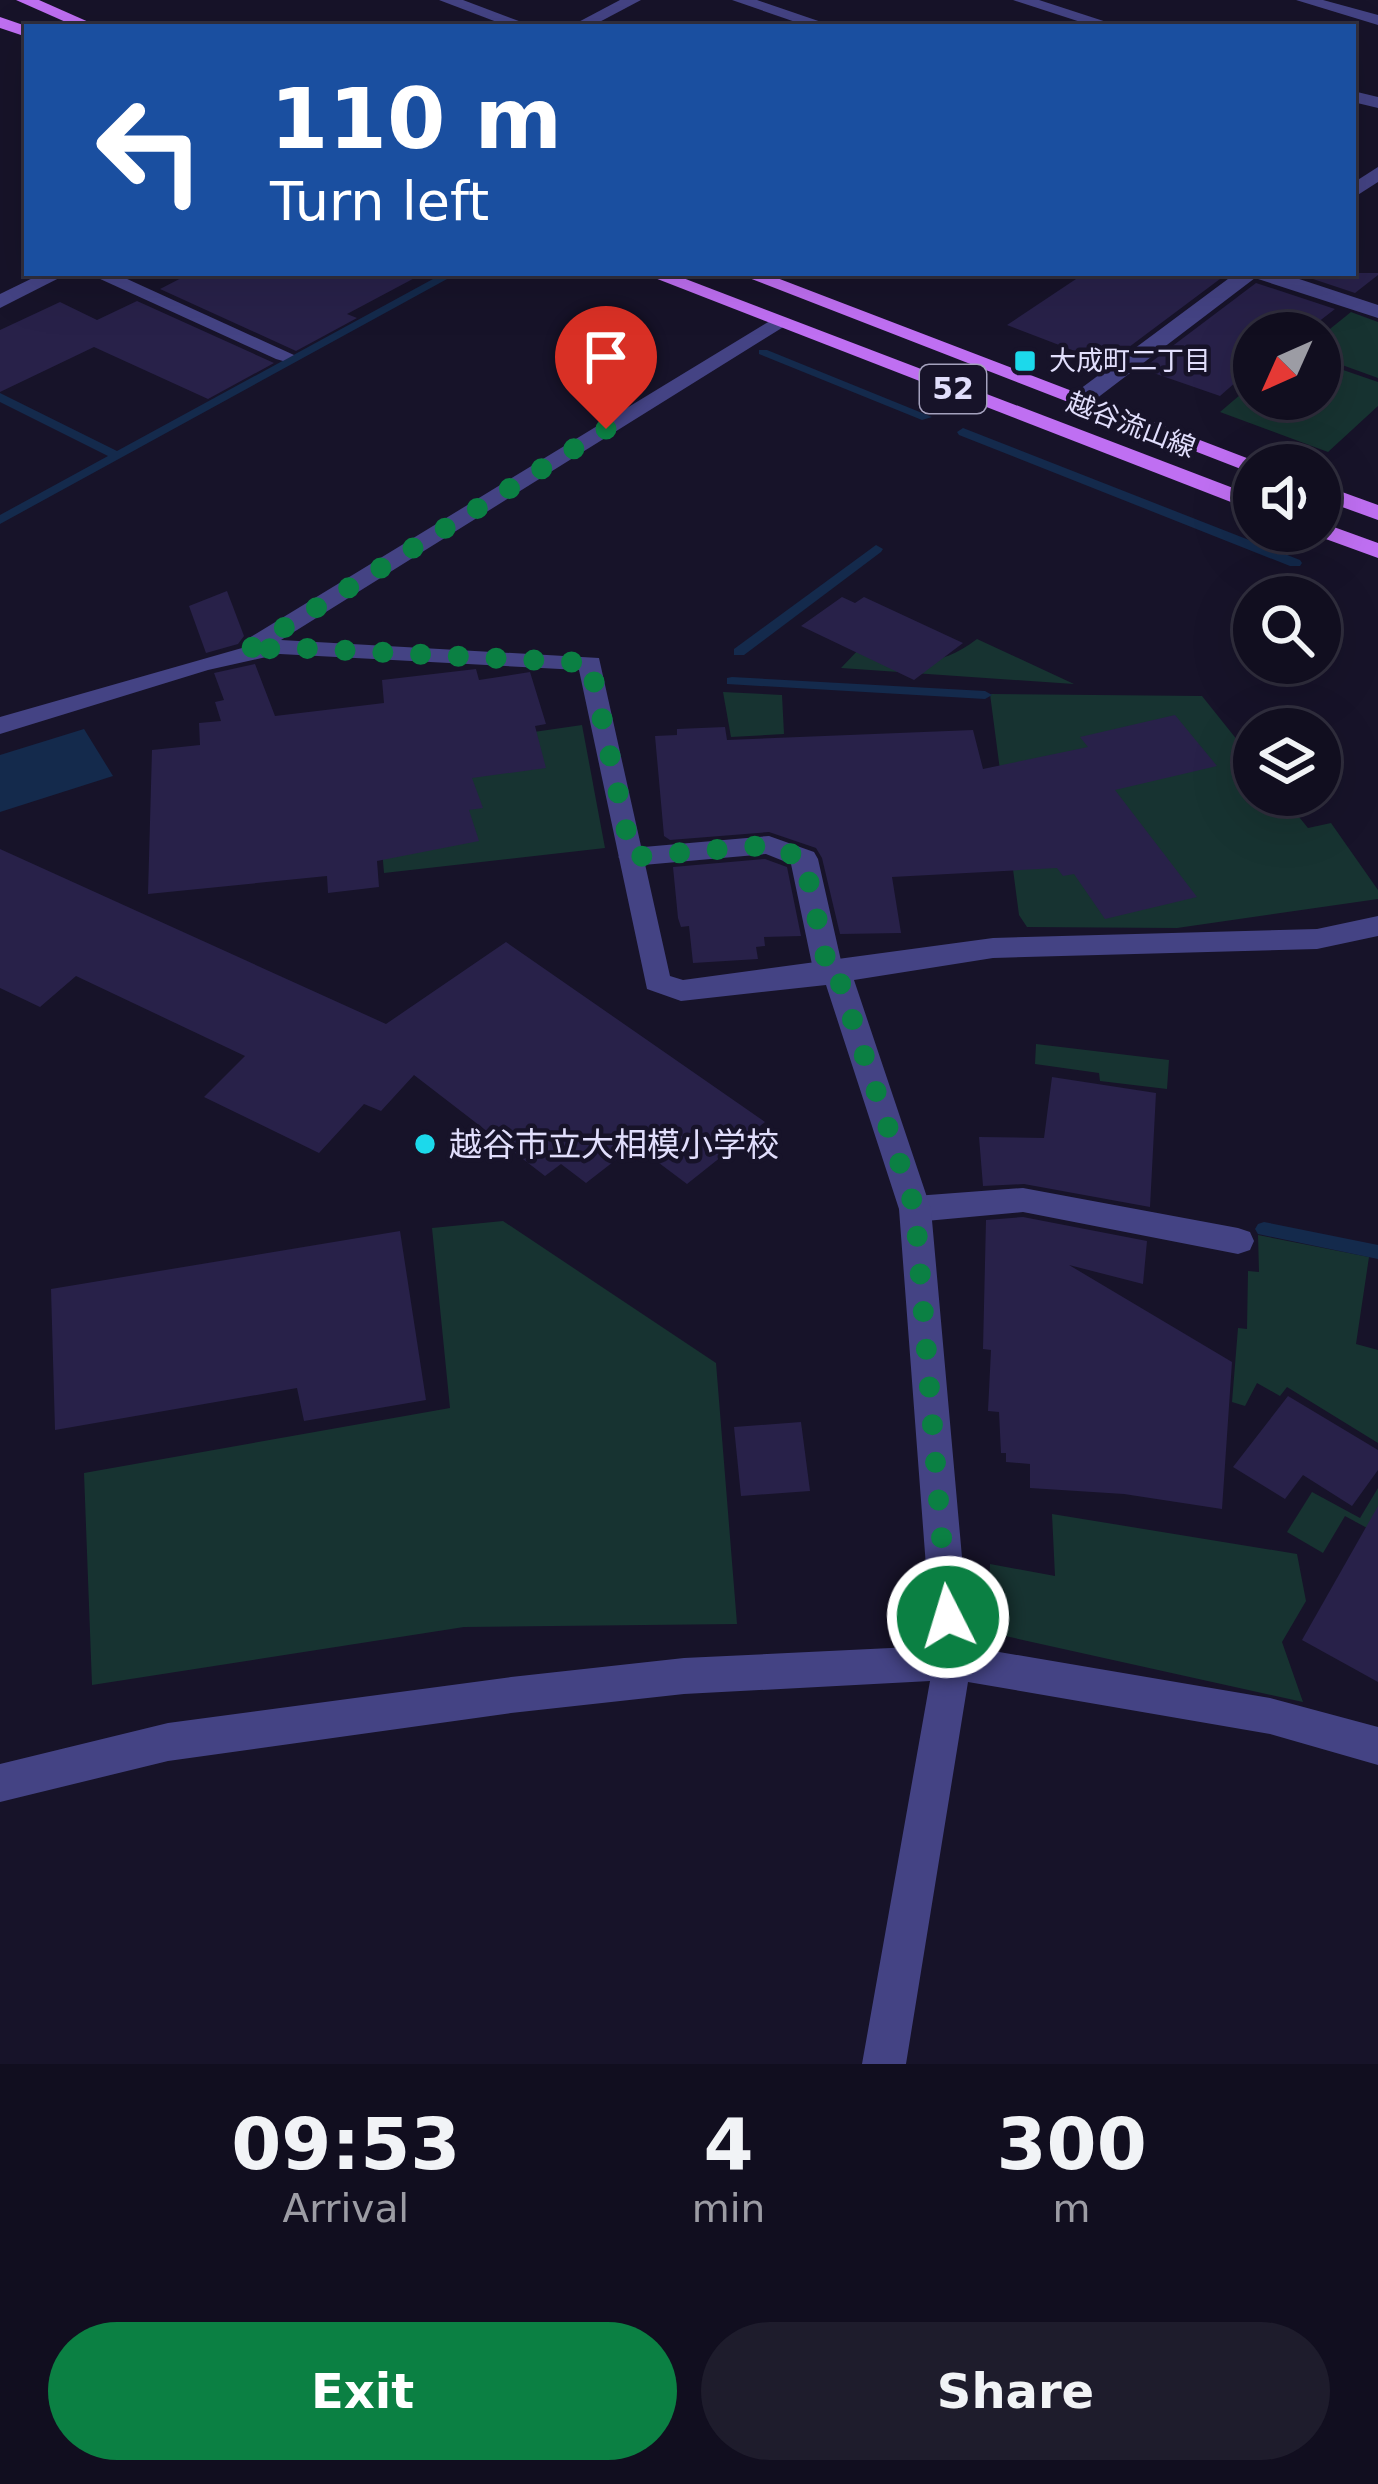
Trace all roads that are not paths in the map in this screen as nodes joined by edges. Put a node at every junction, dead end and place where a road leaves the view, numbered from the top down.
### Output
1 (23, 0) edge
2 (447, 0) edge
3 (633, 0) edge
4 (740, 0) edge
5 (1021, 0) edge
6 (1304, 0) edge
7 (1378, 20) edge
8 (84, 24) edge
9 (518, 24) edge
10 (583, 24) edge
11 (818, 24) edge
12 (1104, 24) edge
13 (53, 276) edge
14 (104, 276) edge
15 (660, 276) edge
16 (754, 276) edge
17 (1245, 276) edge
18 (1270, 276) edge
19 (0, 302) edge
20 (1378, 312) edge
21 (778, 322) junction
22 (283, 355) dead end
23 (1080, 400) junction
24 (1233, 458) edge
25 (1233, 496) edge
26 (1341, 499) edge
27 (1378, 513) edge
28 (1341, 537) edge
29 (1378, 551) edge
30 (243, 653) junction
31 (0, 726) edge
32 (632, 857) junction
33 (1378, 926) edge
34 (833, 973) junction
35 (915, 1209) junction
36 (1238, 1241) dead end
37 (952, 1662) junction
38 (1378, 1746) edge
39 (0, 1783) edge
40 (884, 2064) edge

1 - 8 main road
2 - 9 street
3 - 10 street
4 - 11 street
5 - 12 street
6 - 7 street
13 - 19 street
14 - 22 street
15 - 21 main road, 越谷流山線 / 52
16 - 23 main road, 越谷流山線 / 52
17 - 23 street
18 - 20 street
21 - 25 main road, 越谷流山線 / 52
21 - 30 street
23 - 24 main road, 越谷流山線 / 52
26 - 27 main road
28 - 29 main road
30 - 31 street
30 - 32 street
32 - 34 street
32 - 34 street
33 - 34 street
34 - 35 street
35 - 36 street
35 - 37 street
37 - 38 street
37 - 39 street
37 - 40 street

